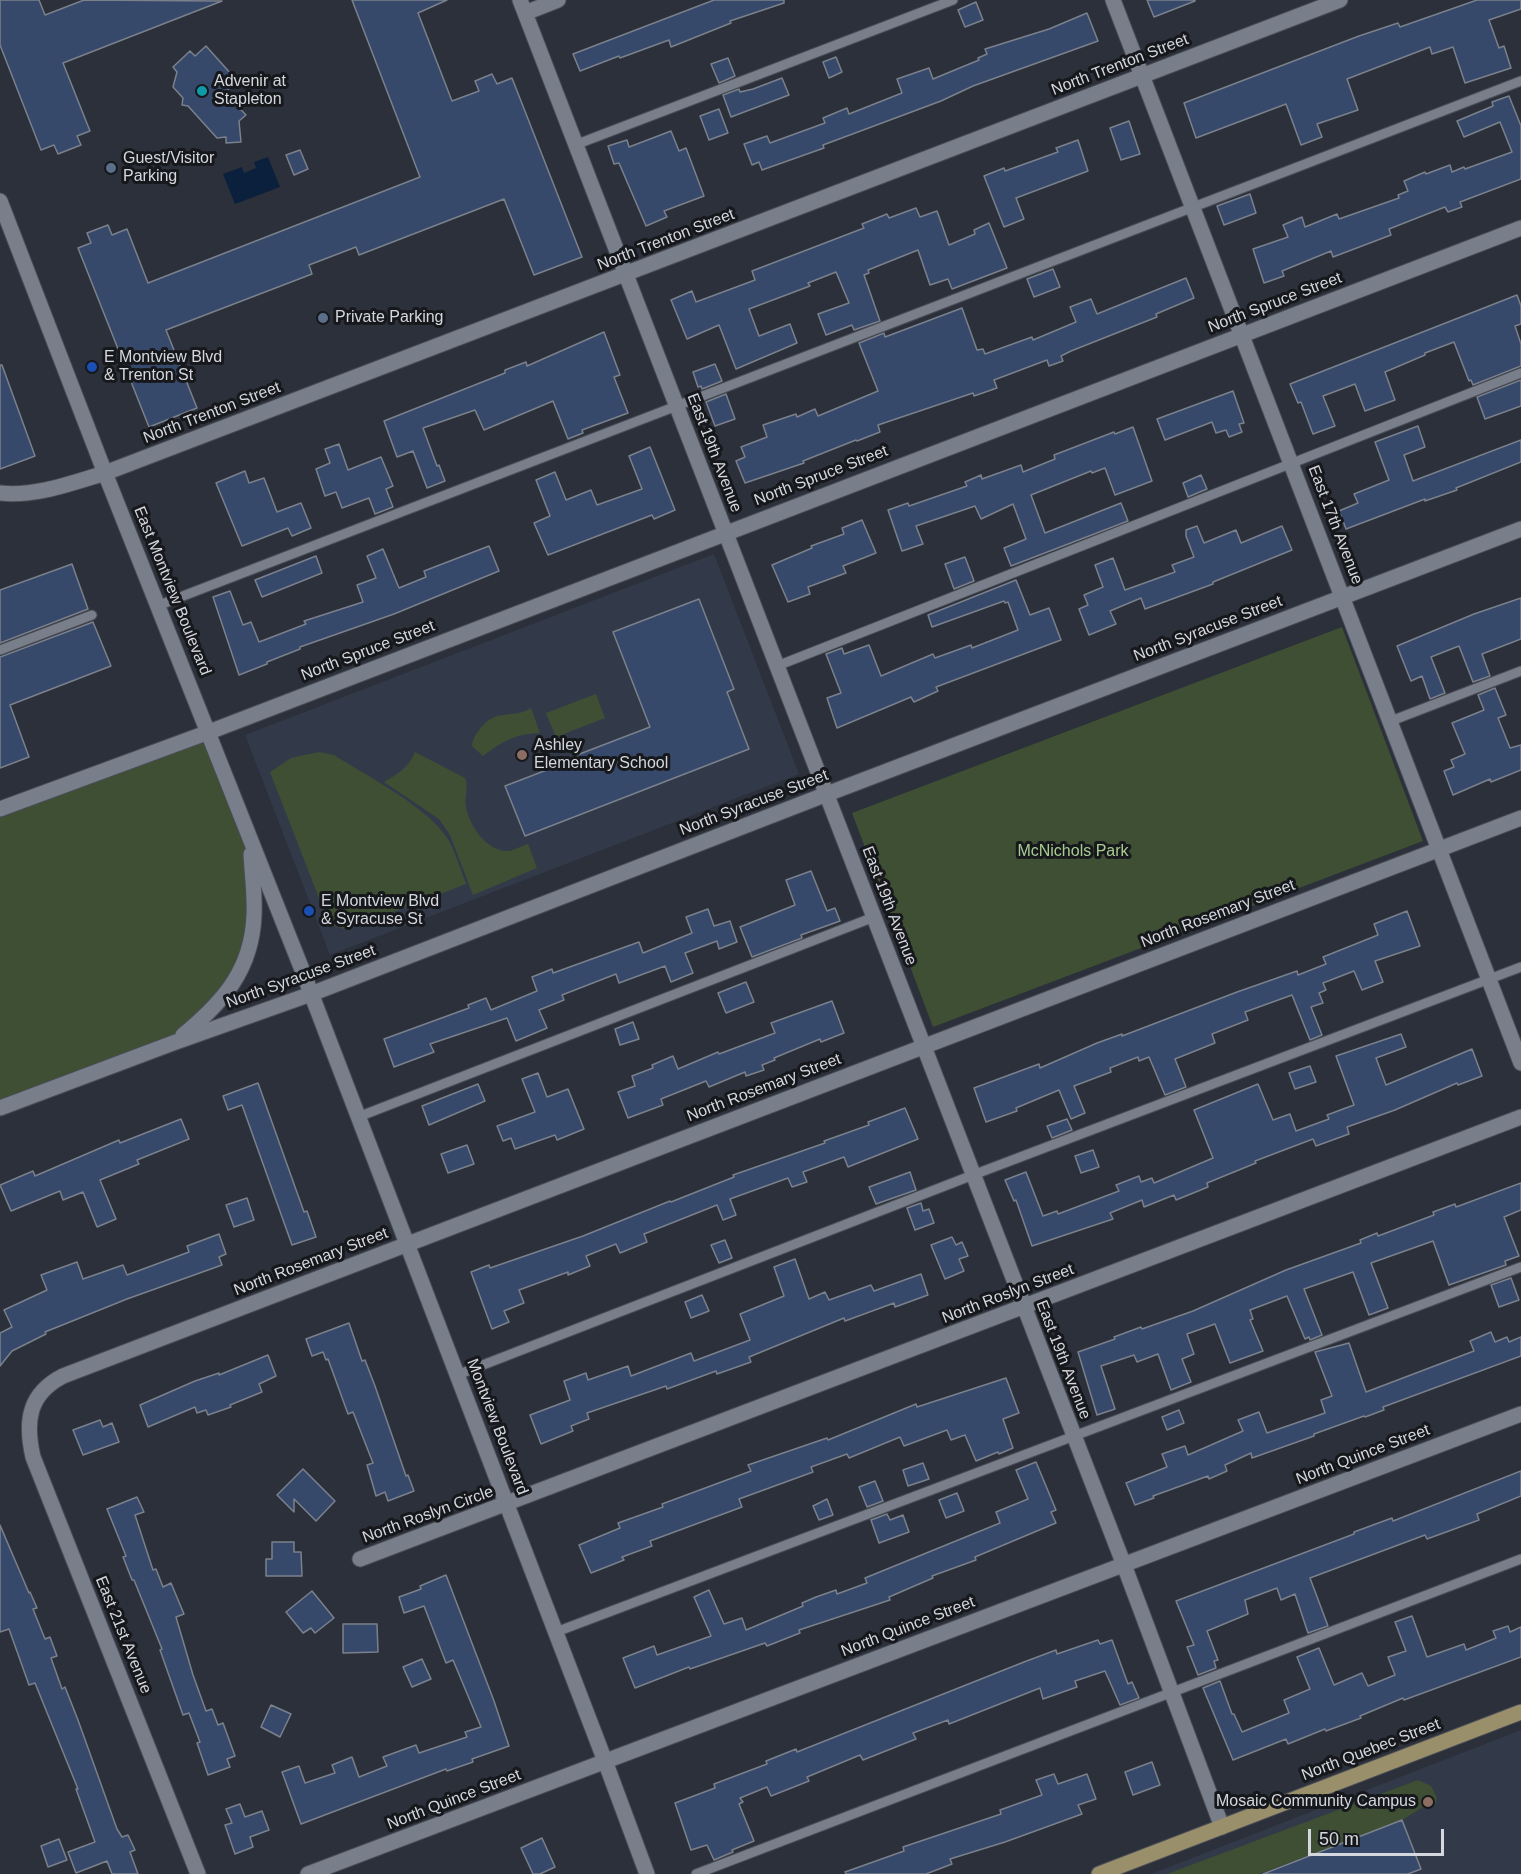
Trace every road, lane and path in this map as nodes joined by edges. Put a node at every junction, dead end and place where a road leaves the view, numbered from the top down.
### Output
1 (558, 0) edge
2 (953, 0) edge
3 (1113, 0) edge
4 (1340, 0) edge
5 (522, 6) edge
6 (1142, 76) junction
7 (1521, 81) edge
8 (575, 145) junction
9 (0, 201) edge
10 (1192, 207) junction
11 (1521, 228) edge
12 (626, 274) junction
13 (1241, 335) junction
14 (1521, 373) edge
15 (676, 407) junction
16 (1292, 464) junction
17 (105, 473) junction
18 (0, 493) edge
19 (1521, 529) edge
20 (725, 532) junction
21 (1343, 596) junction
22 (157, 606) junction
23 (92, 615) dead end
24 (0, 650) edge
25 (777, 666) junction
26 (1521, 671) edge
27 (1391, 721) junction
28 (208, 732) junction
29 (827, 794) junction
30 (0, 809) edge
31 (1521, 818) edge
32 (250, 839) junction
33 (1440, 849) junction
34 (874, 917) junction
35 (1521, 967) edge
36 (1489, 979) junction
37 (311, 994) junction
38 (173, 1043) junction
39 (924, 1046) junction
40 (1521, 1063) edge
41 (0, 1108) edge
42 (358, 1117) junction
43 (1521, 1117) edge
44 (973, 1175) junction
45 (407, 1245) junction
46 (1521, 1267) edge
47 (1024, 1308) junction
48 (457, 1375) junction
49 (33, 1407) joint
50 (1521, 1414) edge
51 (1073, 1436) junction
52 (507, 1504) junction
53 (360, 1559) dead end
54 (1521, 1559) edge
55 (1124, 1565) junction
56 (556, 1632) junction
57 (1171, 1691) junction
58 (1521, 1712) edge
59 (605, 1761) junction
60 (1222, 1827) junction
61 (198, 1874) edge
62 (308, 1874) edge
63 (647, 1874) edge
64 (696, 1874) edge
65 (1099, 1874) edge

1 - 5 street
2 - 8 lane
3 - 6 street, East 17th Avenue
4 - 6 street, North Trenton Street
5 - 8 street, East 19th Avenue
6 - 10 street, East 17th Avenue
6 - 12 street, North Trenton Street
7 - 10 lane
8 - 12 street, East 19th Avenue
9 - 17 street, East Montview Boulevard
10 - 13 street, East 17th Avenue
10 - 15 lane
11 - 13 street, North Spruce Street
12 - 15 street, East 19th Avenue
12 - 17 street, North Trenton Street
13 - 16 street, East 17th Avenue
13 - 20 street, North Spruce Street
14 - 16 lane
15 - 20 street, East 19th Avenue
15 - 22 lane
16 - 21 street, East 17th Avenue
16 - 25 lane
17 - 18 street, North Trenton Street
17 - 22 street, East Montview Boulevard
19 - 21 street, North Syracuse Street
20 - 25 street, East 19th Avenue
20 - 28 street, North Spruce Street
21 - 27 street, East 17th Avenue
21 - 29 street, North Syracuse Street
22 - 28 street, East Montview Boulevard
23 - 24 lane
25 - 29 street, East 19th Avenue
26 - 27 lane
27 - 33 street, East 17th Avenue
28 - 30 street, North Spruce Street
28 - 32 street, East Montview Boulevard
29 - 34 street, East 19th Avenue
29 - 37 street, North Syracuse Street
31 - 33 street, North Rosemary Street
32 - 37 street, East Montview Boulevard
32 - 38 street
33 - 36 street, East 17th Avenue
33 - 39 street, North Rosemary Street
34 - 39 street, East 19th Avenue
34 - 42 lane
35 - 36 lane
36 - 40 street, East 17th Avenue
36 - 44 lane
37 - 38 street, North Syracuse Street
37 - 42 street, Montview Boulevard
38 - 41 street, North Syracuse Street
39 - 44 street, East 19th Avenue
39 - 45 street, North Rosemary Street
42 - 45 street, Montview Boulevard
43 - 47 street, North Roslyn Street
44 - 47 street, East 19th Avenue
44 - 48 lane
45 - 48 street, Montview Boulevard
45 - 49 street, North Rosemary Street
46 - 51 lane
47 - 51 street, East 19th Avenue
47 - 52 street, North Roslyn Street
48 - 52 street, Montview Boulevard
49 - 61 street, East 21st Avenue
50 - 55 street, North Quince Street
51 - 55 street, East 19th Avenue
51 - 56 lane
52 - 53 street, North Roslyn Circle
52 - 56 street, Montview Boulevard
54 - 57 lane
55 - 57 street, East 19th Avenue
55 - 59 street, North Quince Street
56 - 59 street, Montview Boulevard
57 - 60 street, East 19th Avenue
57 - 64 lane
58 - 60 main road, North Quebec Street
59 - 62 street, North Quince Street
59 - 63 street, Montview Boulevard
60 - 65 main road, North Quebec Street

